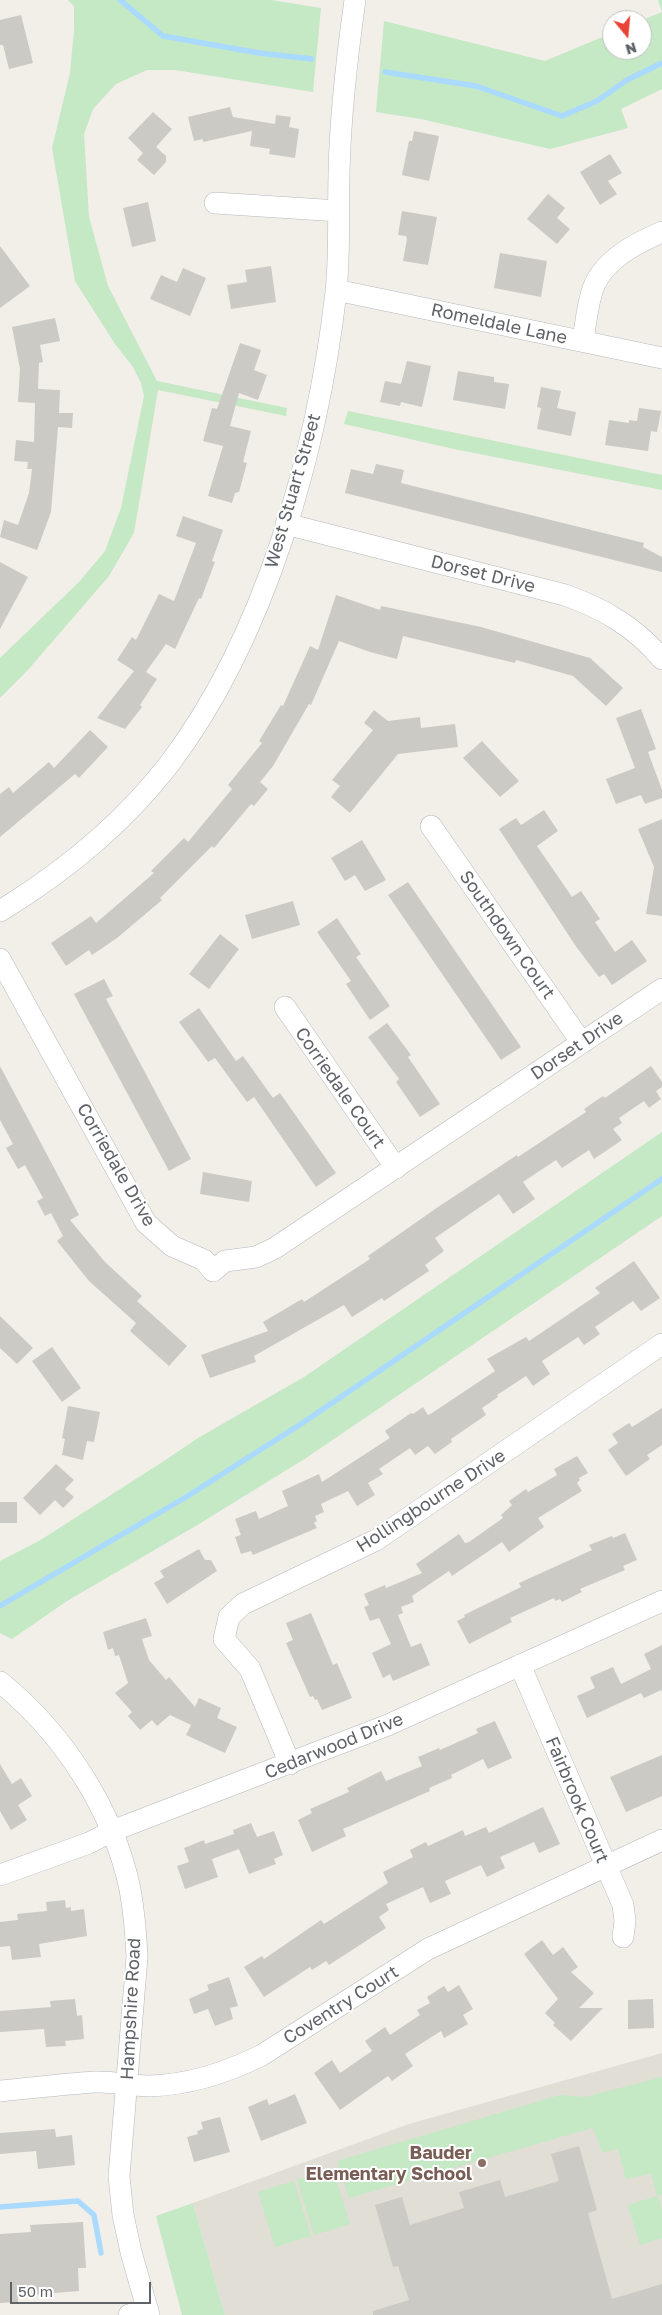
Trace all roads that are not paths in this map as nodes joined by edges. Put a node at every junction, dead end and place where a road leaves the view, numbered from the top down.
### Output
1 (355, 0) edge
2 (215, 204) dead end
3 (339, 211) junction
4 (662, 232) edge
5 (336, 290) junction
6 (583, 341) junction
7 (662, 358) edge
8 (286, 524) junction
9 (662, 660) edge
10 (431, 826) dead end
11 (0, 911) edge
12 (0, 959) edge
13 (662, 989) edge
14 (285, 1008) dead end
15 (582, 1043) junction
16 (491, 1104) joint
17 (396, 1168) junction
18 (662, 1344) edge
19 (662, 1601) edge
20 (520, 1665) junction
21 (0, 1682) edge
22 (290, 1764) junction
23 (112, 1831) junction
24 (662, 1840) edge
25 (606, 1866) junction
26 (0, 1875) edge
27 (623, 1937) dead end
28 (126, 2084) junction
29 (0, 2091) edge
30 (142, 2313) edge

1 - 3 street, West Stuart Street
2 - 3 street
3 - 5 street, West Stuart Street
4 - 6 street
5 - 6 street, Romeldale Lane
5 - 8 street, West Stuart Street
6 - 7 street, Romeldale Lane
8 - 9 street, Dorset Drive
8 - 11 street, West Stuart Street
10 - 15 street, Southdown Court
12 - 17 street, Corriedale Drive
13 - 15 street, Dorset Drive
14 - 17 street, Corriedale Court
15 - 16 street, Dorset Drive
16 - 17 street, Corriedale Drive
18 - 22 street, Hollingbourne Drive
19 - 20 street, Cedarwood Drive
20 - 22 street, Cedarwood Drive
20 - 25 street, Fairbrook Court
21 - 23 street, Hampshire Road
22 - 23 street, Cedarwood Drive
23 - 26 street, Cedarwood Drive
23 - 28 street, Hampshire Road
24 - 25 street, Coventry Court
25 - 27 street, Fairbrook Court
25 - 28 street, Coventry Court
28 - 29 street, Coventry Court
28 - 30 street, Hampshire Road

